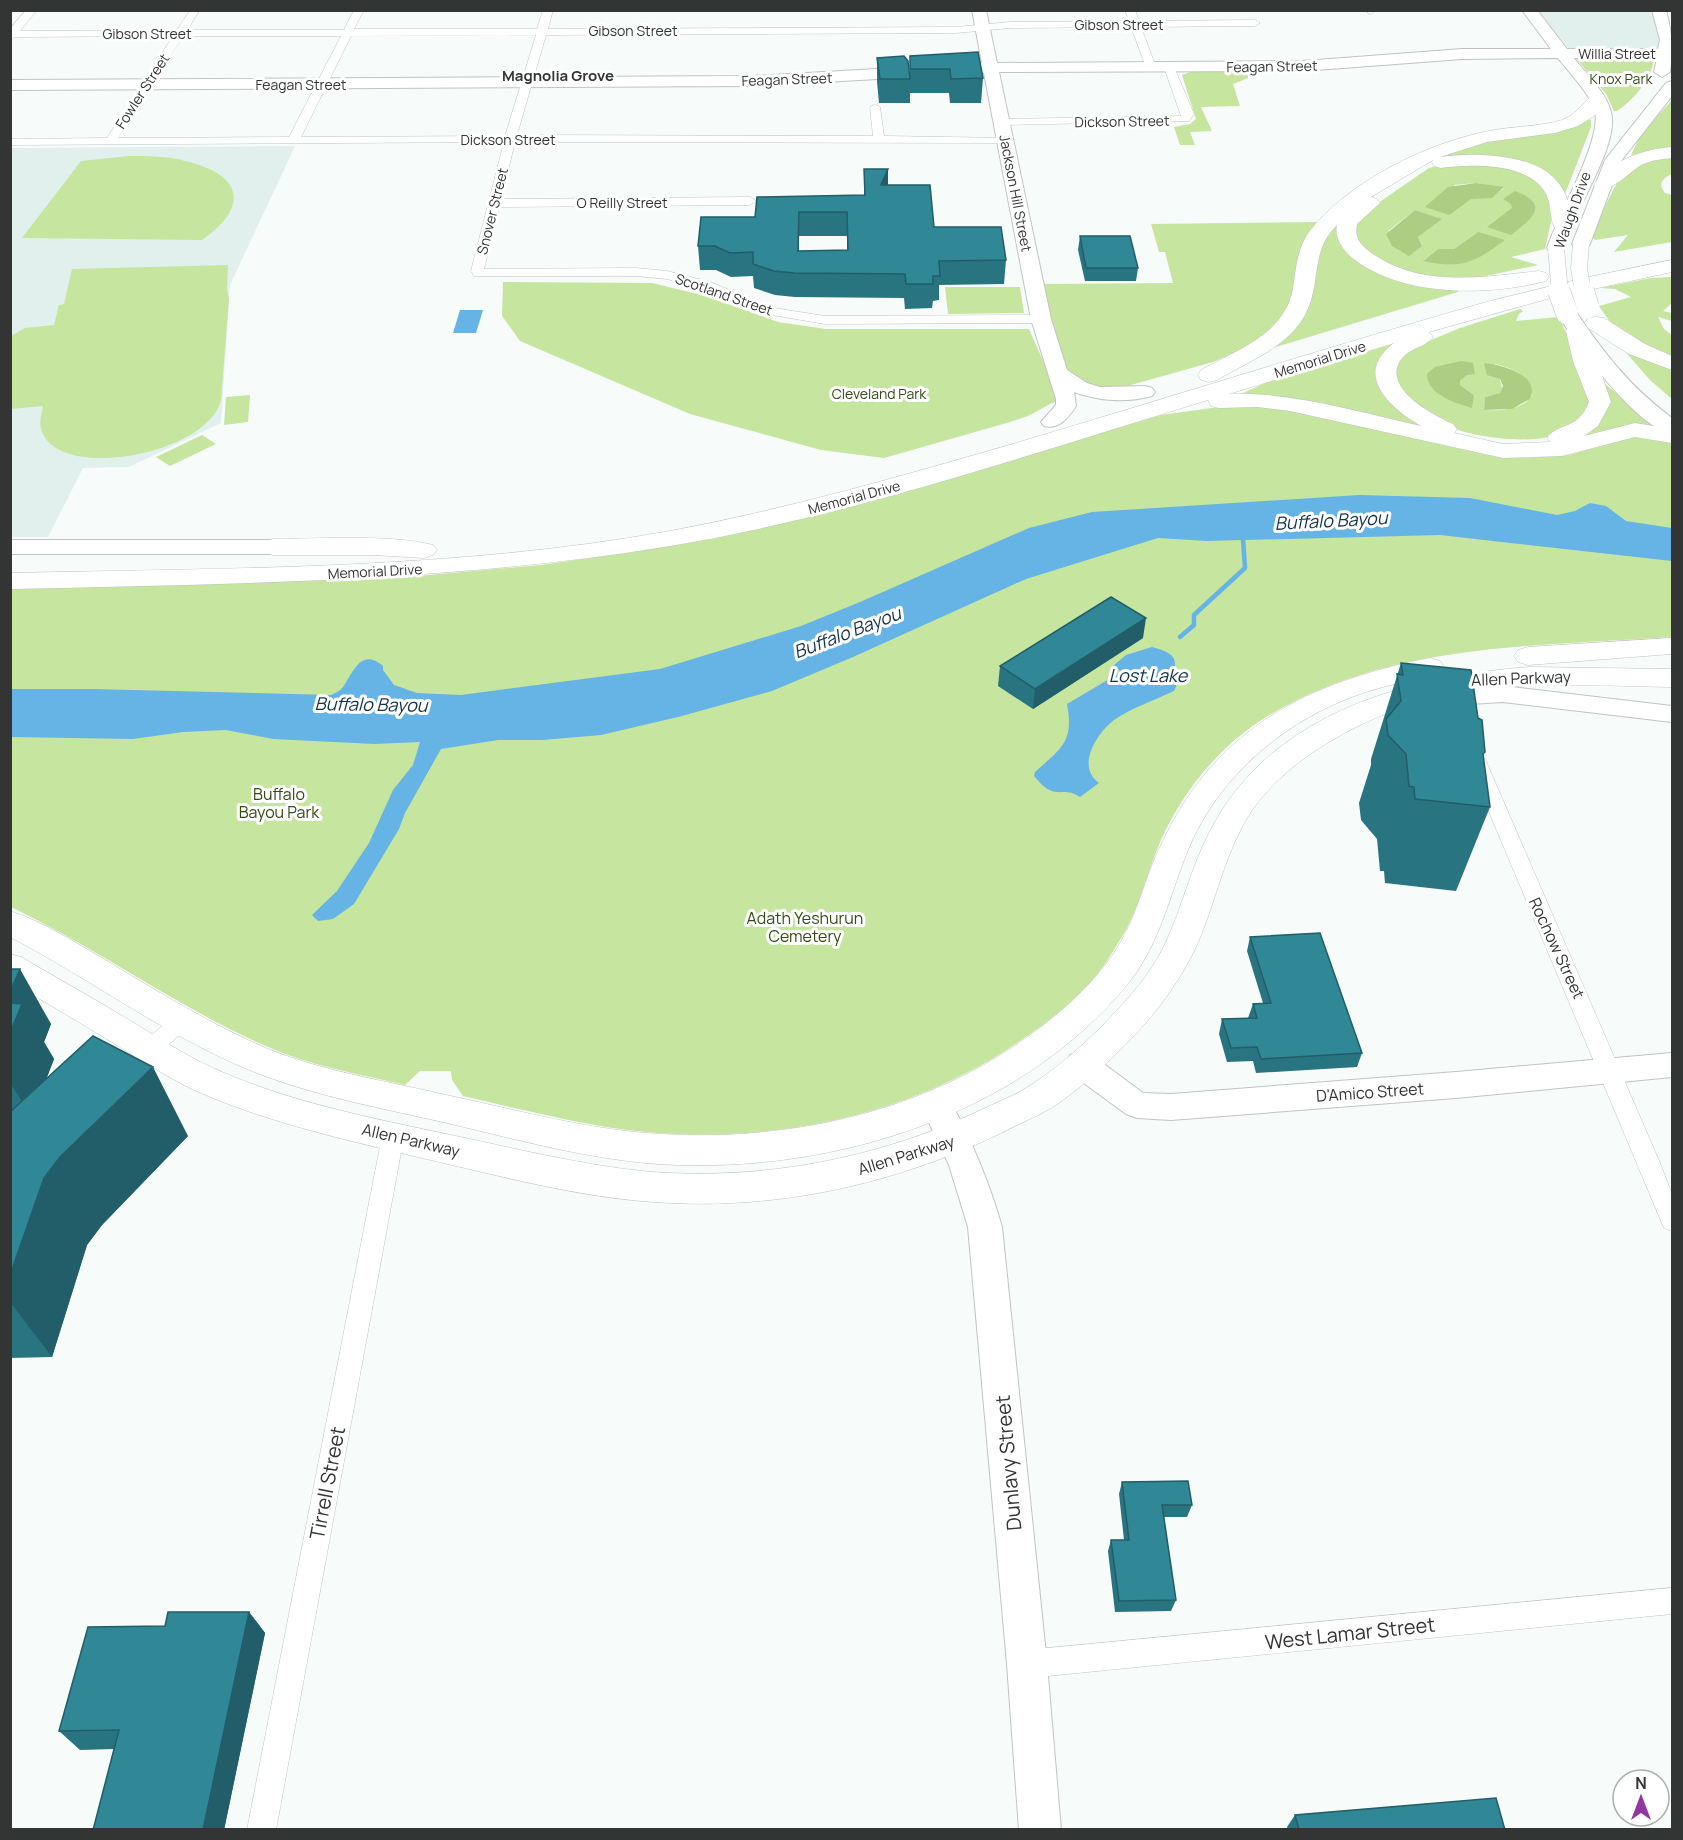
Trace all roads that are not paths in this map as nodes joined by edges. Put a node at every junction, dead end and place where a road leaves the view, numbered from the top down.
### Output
1 (32, 10) edge
2 (195, 10) edge
3 (359, 10) edge
4 (548, 10) edge
5 (1130, 10) edge
6 (1530, 10) edge
7 (1659, 10) edge
8 (981, 19) edge
9 (1255, 23) dead end
10 (1135, 24) junction
11 (542, 31) junction
12 (349, 32) junction
13 (180, 33) junction
14 (11, 35) edge
15 (1669, 53) edge
16 (1562, 54) junction
17 (1151, 67) junction
18 (1169, 67) junction
19 (992, 68) junction
20 (527, 82) junction
21 (323, 84) junction
22 (10, 85) edge
23 (148, 85) junction
24 (1672, 86) edge
25 (1597, 99) junction
26 (875, 107) dead end
27 (1003, 131) junction
28 (510, 140) junction
29 (879, 140) junction
30 (293, 141) junction
31 (10, 142) edge
32 (110, 142) junction
33 (1600, 143) junction
34 (1672, 153) edge
35 (1603, 184) junction
36 (750, 201) dead end
37 (494, 202) junction
38 (1563, 226) junction
39 (1672, 247) edge
40 (1672, 253) edge
41 (1602, 264) junction
42 (1672, 266) edge
43 (478, 273) joint
44 (1626, 274) junction
45 (1672, 275) edge
46 (1543, 277) junction
47 (1456, 317) junction
48 (1041, 319) junction
49 (1582, 319) junction
50 (1672, 364) edge
51 (1059, 374) junction
52 (1209, 375) junction
53 (1151, 401) junction
54 (1672, 408) edge
55 (1051, 422) junction
56 (1672, 428) edge
57 (1672, 436) edge
58 (10, 547) edge
59 (273, 547) joint
60 (424, 550) junction
61 (10, 560) edge
62 (10, 580) edge
63 (1672, 646) edge
64 (1473, 660) junction
65 (1672, 660) edge
66 (1672, 678) edge
67 (1503, 694) junction
68 (1468, 712) edge
69 (1357, 713) junction
70 (1672, 714) edge
71 (1470, 745) edge
72 (1163, 878) junction
73 (1202, 891) junction
74 (10, 922) edge
75 (10, 966) edge
76 (182, 1021) junction
77 (150, 1049) junction
78 (1081, 1064) junction
79 (1672, 1065) edge
80 (125, 1071) edge
81 (1611, 1071) junction
82 (937, 1106) junction
83 (393, 1136) junction
84 (956, 1140) junction
85 (596, 1142) junction
86 (1672, 1221) edge
87 (1672, 1602) edge
88 (1027, 1664) junction
89 (261, 1830) edge
90 (1040, 1830) edge

1 - 14 street
2 - 13 street, Fowler Street
3 - 12 street
4 - 11 street, Snover Street
5 - 10 street
6 - 16 street, Waugh Drive
7 - 15 street
8 - 10 street, Gibson Street
8 - 11 street, Gibson Street
8 - 19 street, Jackson Hill Street
9 - 10 street, Gibson Street
10 - 17 street
11 - 12 street, Gibson Street
11 - 20 street, Snover Street
12 - 13 street, Gibson Street
12 - 21 street
13 - 14 street, Gibson Street
13 - 23 street, Fowler Street
15 - 16 street, Willia Street
15 - 33 street
16 - 18 street, Feagan Street
16 - 25 street, Waugh Drive
17 - 18 street, Feagan Street
17 - 19 street, Feagan Street
18 - 27 street, Dickson Street
19 - 20 street, Feagan Street
19 - 27 street, Jackson Hill Street
20 - 21 street, Feagan Street
20 - 28 street, Snover Street
21 - 23 street, Feagan Street
21 - 30 street
22 - 23 street, Feagan Street
23 - 32 street, Fowler Street
24 - 35 street, Waugh Drive
25 - 33 street, Waugh Drive
25 - 52 main road
26 - 29 street
27 - 29 street, Dickson Street
27 - 48 street, Jackson Hill Street
28 - 29 street, Dickson Street
28 - 30 street, Dickson Street
28 - 37 street, Snover Street
30 - 32 street, Dickson Street
31 - 32 street, Dickson Street
33 - 38 street, Waugh Drive
34 - 35 main road
35 - 49 street, Waugh Drive, bridge
36 - 37 street, O Reilly Street
37 - 43 street, Snover Street
38 - 46 main road
38 - 49 street, Waugh Drive, bridge
39 - 41 main road
40 - 41 main road, Memorial Drive
41 - 46 main road, Memorial Drive
42 - 44 main road, Memorial Drive
43 - 48 street, Scotland Street
44 - 45 main road
44 - 47 main road, Memorial Drive
46 - 52 main road, Memorial Drive
47 - 49 main road
47 - 53 main road, Memorial Drive
48 - 51 street, Jackson Hill Street
49 - 50 main road
49 - 54 street, Waugh Drive
49 - 56 street, Waugh Drive
51 - 53 street
51 - 55 street, Jackson Hill Street
52 - 53 main road, Memorial Drive
53 - 55 main road, Memorial Drive
53 - 57 main road
53 - 62 main road, Memorial Drive
55 - 60 main road, Memorial Drive
58 - 59 street
59 - 60 main road
60 - 61 main road, Memorial Drive
63 - 64 main road
64 - 65 main road, Allen Parkway
64 - 72 main road, Allen Parkway
66 - 69 main road, Allen Parkway
67 - 68 street
67 - 69 street
67 - 70 street
69 - 73 main road, Allen Parkway
71 - 81 street, Rochow Street
72 - 73 main road
72 - 82 main road, Allen Parkway
73 - 78 main road, Allen Parkway
74 - 76 main road, Allen Parkway
75 - 77 main road, Allen Parkway
76 - 77 street
76 - 85 main road, Allen Parkway
77 - 80 street
77 - 83 main road, Allen Parkway
78 - 81 street, D'Amico Street
78 - 84 main road, Allen Parkway
79 - 81 street, D'Amico Street
81 - 86 street, Rochow Street
82 - 84 street, Dunlavy Street
82 - 85 main road, Allen Parkway
83 - 84 main road, Allen Parkway
83 - 85 main road
83 - 89 street, Tirrell Street
84 - 88 street, Dunlavy Street
87 - 88 street, West Lamar Street
88 - 90 street, Dunlavy Street

